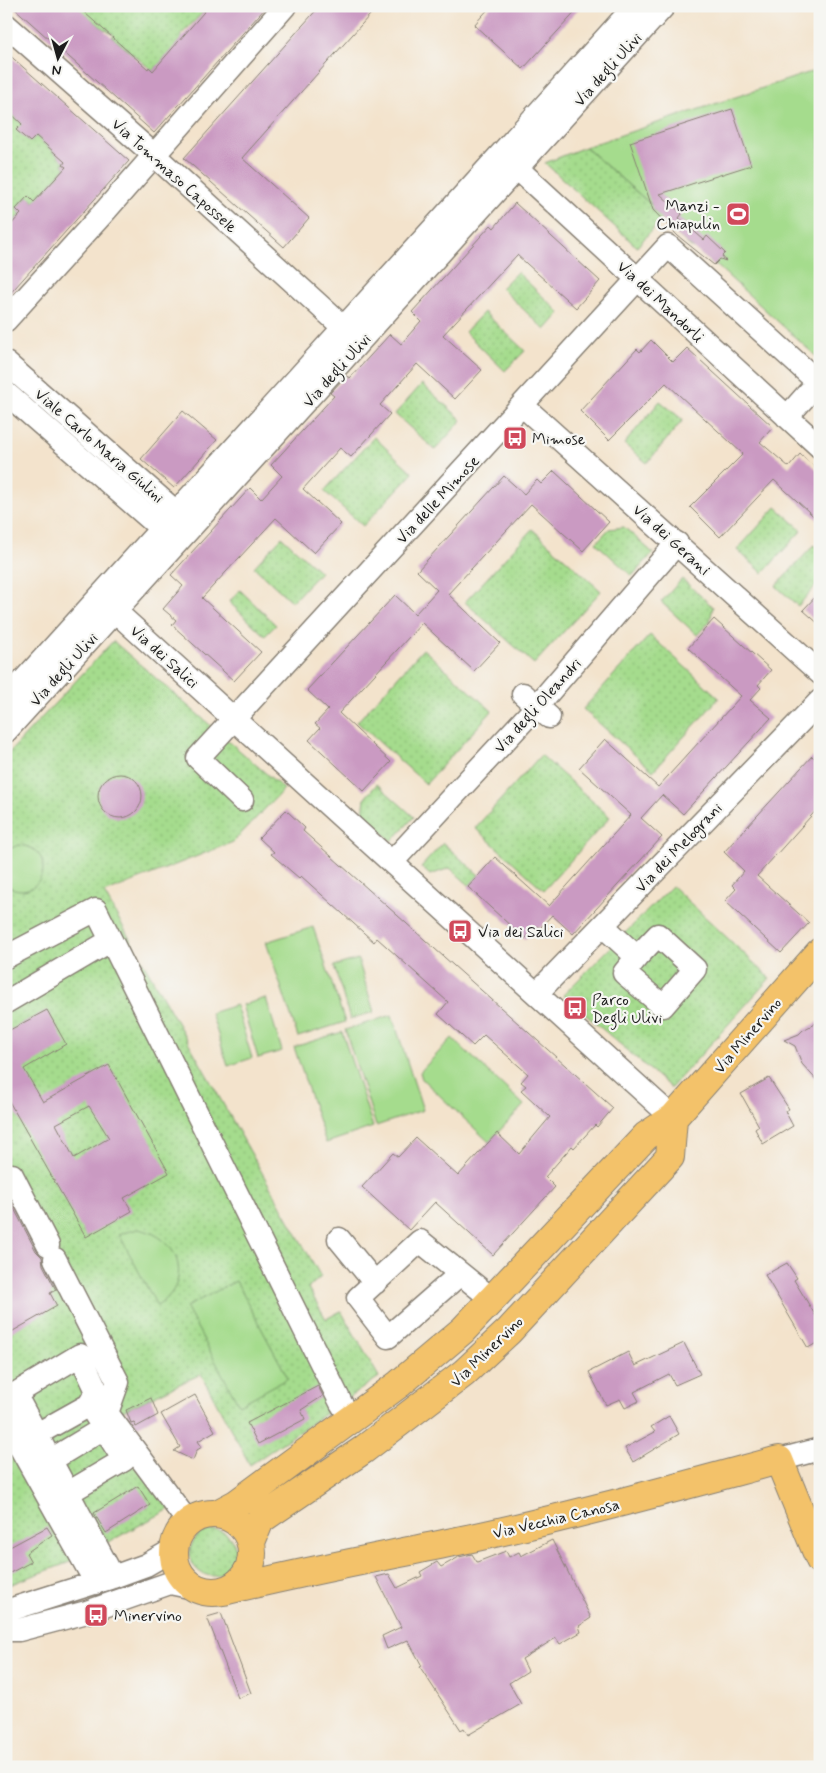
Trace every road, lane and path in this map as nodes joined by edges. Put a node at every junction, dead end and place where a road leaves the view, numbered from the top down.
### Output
1 (285, 6) edge
2 (635, 6) edge
3 (664, 6) edge
4 (6, 25) edge
5 (154, 155) junction
6 (510, 162) junction
7 (639, 280) junction
8 (6, 320) edge
9 (343, 327) junction
10 (6, 363) edge
11 (819, 383) edge
12 (6, 393) edge
13 (523, 406) junction
14 (787, 417) junction
15 (820, 447) edge
16 (169, 520) junction
17 (185, 535) junction
18 (676, 543) junction
19 (108, 604) junction
20 (820, 674) edge
21 (6, 700) edge
22 (820, 701) edge
23 (235, 719) junction
24 (6, 731) edge
25 (242, 800) dead end
26 (392, 862) junction
27 (603, 926) junction
28 (110, 941) junction
29 (820, 952) edge
30 (6, 957) edge
31 (637, 957) dead end
32 (537, 993) junction
33 (6, 1002) edge
34 (673, 1118) junction
35 (12, 1175) dead end
36 (339, 1239) dead end
37 (460, 1274) junction
38 (375, 1283) junction
39 (492, 1299) junction
40 (90, 1405) junction
41 (351, 1419) junction
42 (6, 1422) edge
43 (104, 1428) junction
44 (37, 1434) junction
45 (820, 1449) edge
46 (8, 1452) edge
47 (51, 1460) junction
48 (779, 1460) junction
49 (68, 1493) junction
50 (217, 1514) junction
51 (188, 1522) junction
52 (174, 1549) junction
53 (251, 1550) junction
54 (820, 1560) edge
55 (289, 1574) junction
56 (98, 1582) junction
57 (194, 1588) junction
58 (224, 1591) junction
59 (6, 1611) edge
60 (6, 1630) edge

1 - 5 street
2 - 6 street, Via degli Ulivi
3 - 6 street, Via degli Ulivi
4 - 5 street, Via Tommaso Capossele
5 - 8 street
5 - 9 street, Via Tommaso Capossele
6 - 7 street, Via dei Mandorli
6 - 9 street, Via degli Ulivi
6 - 17 street, Via degli Ulivi
7 - 11 street, Via delle Mimose
7 - 13 street, Via delle Mimose
7 - 14 street, Via dei Mandorli
9 - 16 street, Via degli Ulivi
10 - 16 street, Viale Carlo Maria Giulini
11 - 14 street
12 - 16 street, Viale Carlo Maria Giulini
13 - 18 street, Via dei Gerani
13 - 23 street, Via delle Mimose
14 - 15 street, Via dei Mandorli
16 - 17 street, Viale Carlo Maria Giulini
16 - 19 street, Via degli Ulivi
17 - 19 street, Via degli Ulivi
18 - 20 street, Via dei Gerani
18 - 26 street, Via degli Oleandri
19 - 21 street, Via degli Ulivi
19 - 23 street, Via dei Salici
19 - 24 street, Via degli Ulivi
22 - 27 street, Via dei Melograni
23 - 25 street, Via delle Mimose
23 - 26 street, Via dei Salici
26 - 32 street, Via dei Salici
27 - 31 street
27 - 32 street, Via dei Melograni
28 - 30 street
28 - 33 street
28 - 41 street
29 - 34 main road, Via Minervino
32 - 34 street, Via dei Salici
34 - 39 main road, Via Minervino
34 - 53 main road, Via Minervino
35 - 51 street
36 - 38 street
37 - 38 street
37 - 38 street
37 - 39 street
39 - 41 main road, Via Minervino
40 - 43 street
40 - 44 street
40 - 44 street
41 - 50 main road, Via Minervino
42 - 56 street
43 - 47 street
43 - 49 street
44 - 47 street
45 - 48 street, Via Vecchia Canosa
46 - 56 street
47 - 49 street
48 - 54 main road
48 - 55 main road, Via Vecchia Canosa
49 - 56 street
50 - 51 main road
50 - 53 main road
51 - 52 main road
52 - 56 street
52 - 57 main road
53 - 55 main road, Via Vecchia Canosa
53 - 58 main road
55 - 58 main road, Via Vecchia Canosa
56 - 59 street
57 - 58 main road
57 - 60 street

